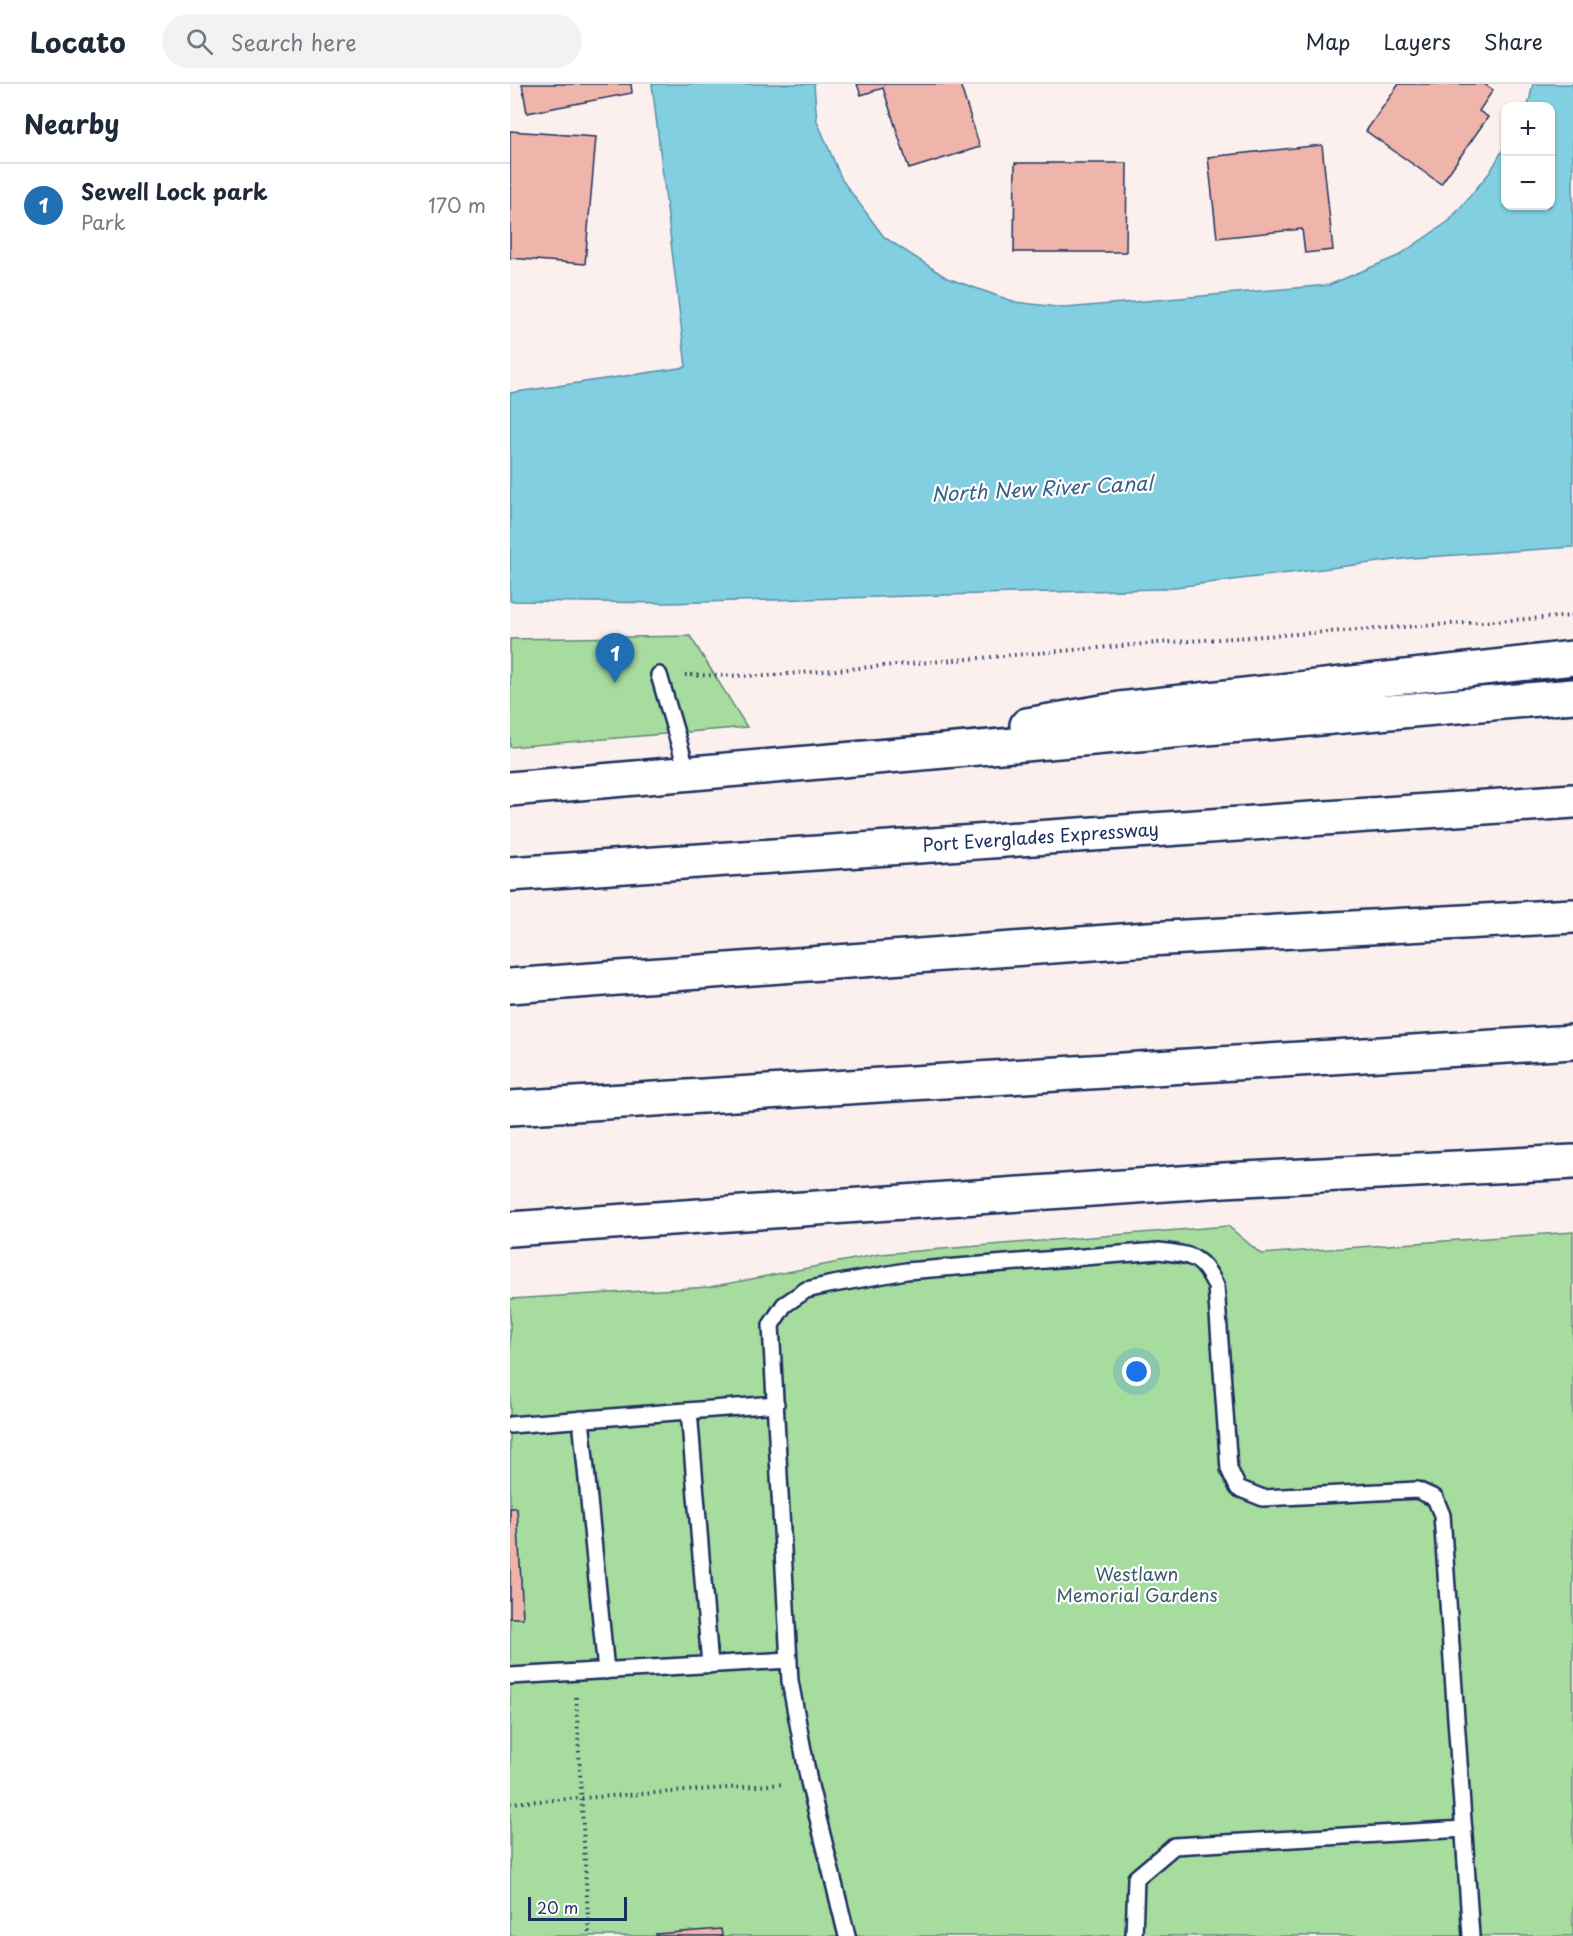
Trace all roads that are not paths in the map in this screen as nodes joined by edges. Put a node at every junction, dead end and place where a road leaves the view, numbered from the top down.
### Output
1 (1573, 658) edge
2 (660, 675) road end
3 (1573, 696) edge
4 (780, 766) junction
5 (688, 774) junction
6 (510, 789) edge
7 (1573, 801) edge
8 (510, 874) edge
9 (1573, 916) edge
10 (510, 986) edge
11 (1573, 1042) edge
12 (510, 1108) edge
13 (1573, 1162) edge
14 (510, 1229) edge
15 (776, 1404) junction
16 (689, 1411) junction
17 (581, 1419) junction
18 (510, 1425) edge
19 (789, 1660) junction
20 (710, 1665) junction
21 (606, 1671) junction
22 (510, 1676) edge
23 (1464, 1829) junction
24 (847, 1936) edge
25 (1134, 1936) edge
26 (1471, 1936) edge

1 - 4 main road
2 - 5 lane
3 - 4 main road
4 - 5 main road
5 - 6 main road
7 - 8 main road, Port Everglades Expressway
9 - 10 main road
11 - 12 main road
13 - 14 main road
15 - 16 lane
15 - 19 lane
15 - 23 lane
16 - 17 lane
16 - 20 lane
17 - 18 lane
17 - 21 lane
19 - 20 lane
19 - 24 lane
20 - 21 lane
21 - 22 lane
23 - 25 lane
23 - 26 lane

